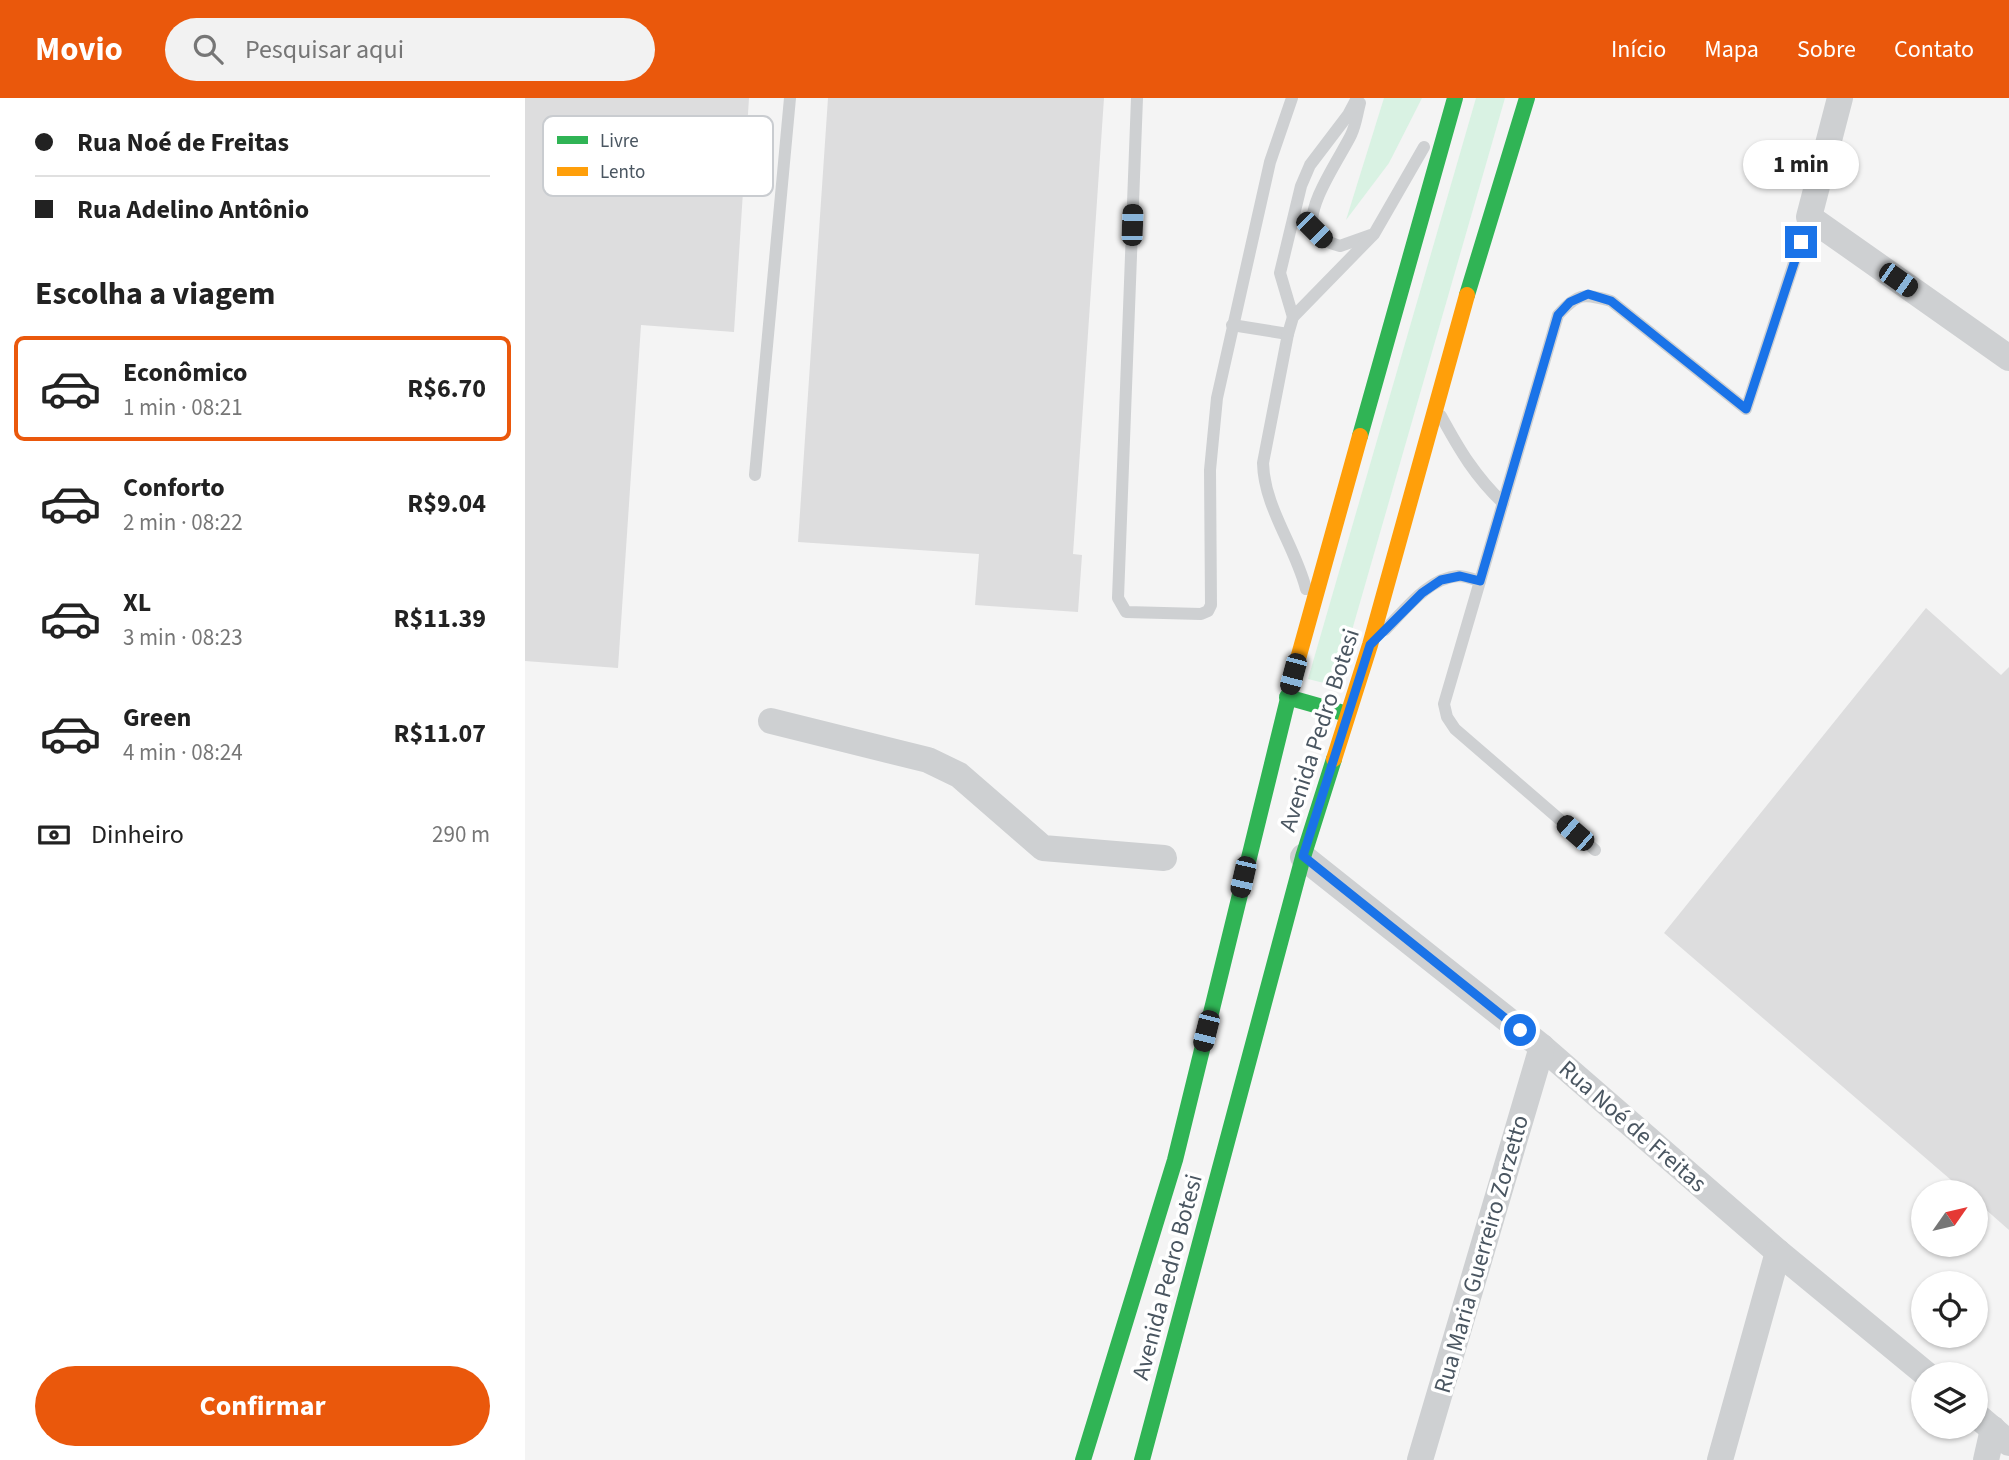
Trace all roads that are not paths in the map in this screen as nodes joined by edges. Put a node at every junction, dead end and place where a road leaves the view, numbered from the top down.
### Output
1 (790, 98) edge
2 (1137, 98) edge
3 (1291, 98) edge
4 (1359, 98) edge
5 (1453, 98) edge
6 (1527, 98) edge
7 (1840, 98) edge
8 (1809, 217) junction
9 (1374, 234) junction
10 (1293, 317) junction
11 (1232, 325) junction
12 (1288, 334) junction
13 (2009, 358) edge
14 (1436, 408) junction
15 (755, 475) dead end
16 (1503, 503) junction
17 (1480, 581) junction
18 (1311, 607) junction
19 (1370, 645) junction
20 (1287, 697) junction
21 (1347, 714) junction
22 (771, 721) dead end
23 (1595, 850) dead end
24 (1303, 856) junction
25 (1164, 858) dead end
26 (1542, 1047) junction
27 (1778, 1252) junction
28 (1911, 1362) edge
29 (1993, 1429) edge
30 (1083, 1460) edge
31 (1142, 1460) edge
32 (1420, 1460) edge
33 (1720, 1460) edge
34 (1986, 1460) edge

1 - 15 lane
2 - 11 lane
3 - 11 lane
4 - 9 lane
4 - 10 lane
5 - 9 lane
5 - 18 main road, Avenida Pedro Botesi
6 - 14 main road, Avenida Pedro Botesi
7 - 8 street
8 - 13 street
8 - 16 lane
9 - 10 lane
10 - 12 lane
11 - 12 lane
12 - 18 lane
14 - 16 lane
14 - 19 main road, Avenida Pedro Botesi
16 - 17 lane
17 - 19 lane
17 - 23 lane
18 - 20 main road, Avenida Pedro Botesi
19 - 21 main road, Avenida Pedro Botesi
20 - 21 main road
20 - 30 main road, Avenida Pedro Botesi
21 - 24 main road, Avenida Pedro Botesi
22 - 25 street
24 - 26 street, Rua Noé de Freitas
24 - 31 main road, Avenida Pedro Botesi
26 - 27 street, Rua Noé de Freitas
26 - 32 street, Rua Maria Guerreiro Zorzetto
27 - 28 street, Rua Noé de Freitas
27 - 33 street
29 - 34 street

